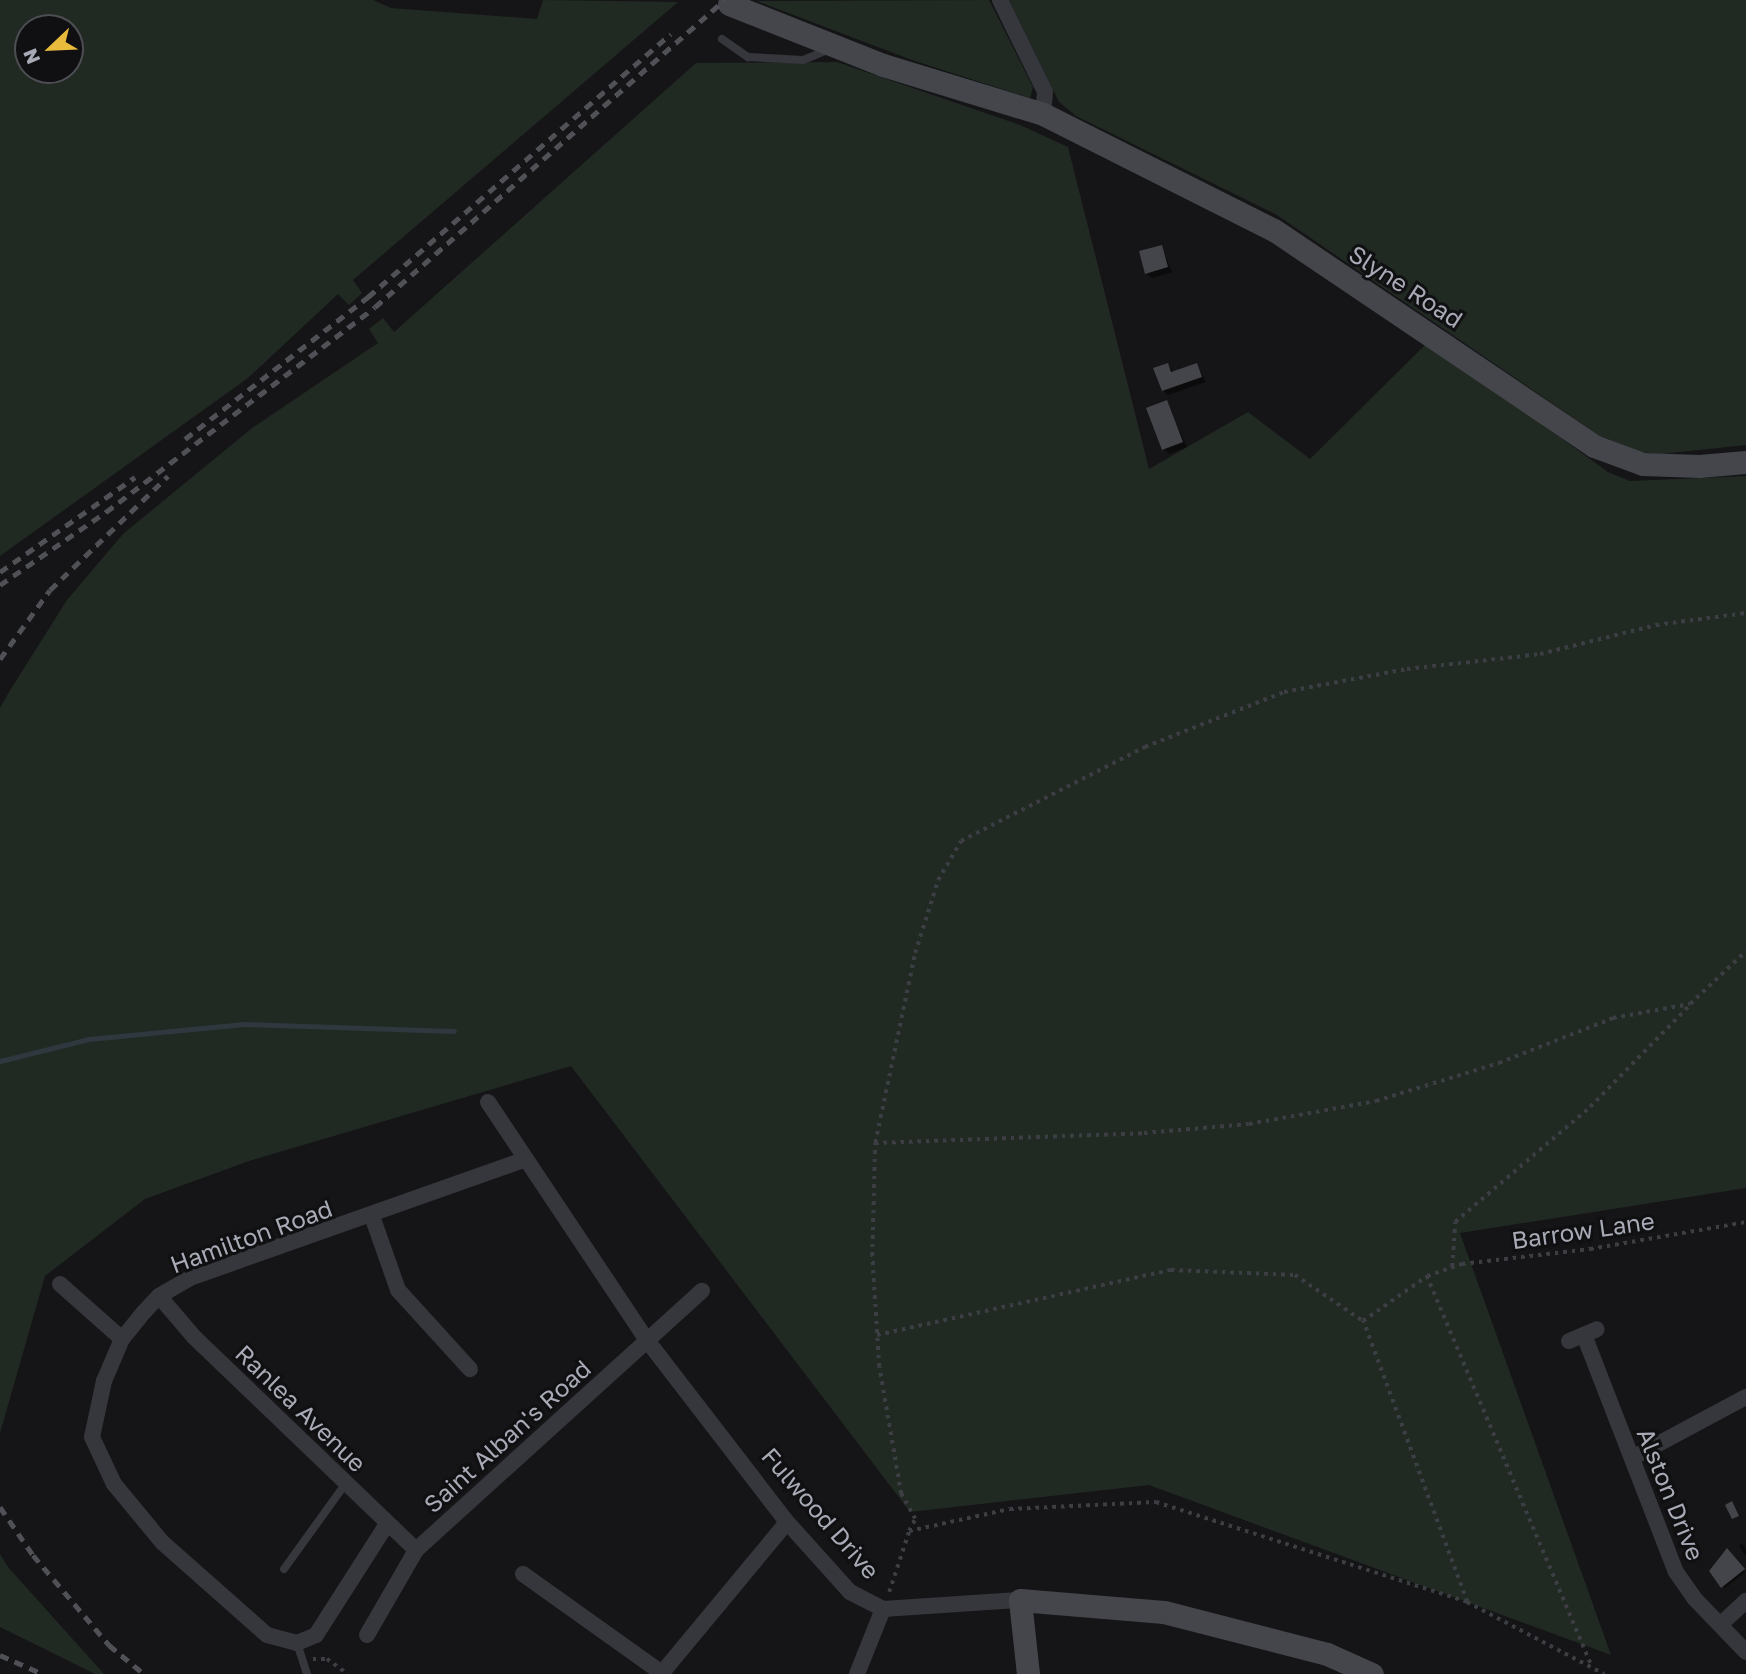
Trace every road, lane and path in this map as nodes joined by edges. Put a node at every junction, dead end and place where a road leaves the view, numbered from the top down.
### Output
1 (1000, 0) edge
2 (729, 4) dead end
3 (722, 39) dead end
4 (835, 47) junction
5 (1043, 114) junction
6 (1746, 462) edge
7 (1746, 613) edge
8 (1746, 951) edge
9 (1690, 1004) junction
10 (488, 1102) dead end
11 (876, 1143) junction
12 (526, 1159) junction
13 (372, 1216) junction
14 (1746, 1222) edge
15 (1451, 1268) junction
16 (1427, 1276) junction
17 (60, 1284) dead end
18 (702, 1290) dead end
19 (159, 1296) junction
20 (1363, 1321) junction
21 (877, 1335) junction
22 (122, 1339) junction
23 (646, 1339) junction
24 (1569, 1341) dead end
25 (470, 1369) dead end
26 (1746, 1397) edge
27 (1632, 1458) junction
28 (346, 1483) junction
29 (787, 1522) junction
30 (387, 1524) junction
31 (909, 1531) junction
32 (416, 1550) junction
33 (284, 1569) dead end
34 (523, 1574) dead end
35 (1020, 1600) junction
36 (1746, 1601) edge
37 (1467, 1602) junction
38 (883, 1609) junction
39 (1721, 1624) junction
40 (367, 1635) dead end
41 (303, 1642) junction
42 (1746, 1652) edge
43 (302, 1660) junction
44 (1591, 1664) junction
45 (307, 1674) edge
46 (348, 1674) edge
47 (661, 1674) edge
48 (857, 1674) edge
49 (1028, 1674) edge
50 (1372, 1674) edge
51 (1604, 1674) edge

1 - 5 street
2 - 4 street, Slyne Road
3 - 4 lane
4 - 5 street, Slyne Road
5 - 6 street, Slyne Road
7 - 11 path
8 - 9 path
9 - 11 path
9 - 15 path
10 - 12 street, Fulwood Drive
11 - 21 path
12 - 13 street, Hamilton Road
12 - 23 street, Fulwood Drive
13 - 19 street, Hamilton Road
13 - 25 street
14 - 15 path, Barrow Lane
15 - 16 path, Barrow Lane
16 - 20 path, Barrow Lane
16 - 44 path
17 - 22 street
18 - 23 street, Saint Alban's Road
19 - 22 street, Hamilton Road
19 - 28 street, Ranlea Avenue
20 - 21 path
20 - 37 path
21 - 31 path
22 - 41 street, Hamilton Road
23 - 29 street, Fulwood Drive
23 - 32 street, Saint Alban's Road
24 - 27 street, Alston Drive
26 - 27 street
27 - 39 street, Alston Drive
28 - 30 street, Ranlea Avenue
28 - 33 lane
29 - 38 street, Fulwood Drive
29 - 47 street
30 - 32 street, Ranlea Avenue
30 - 41 street
31 - 37 path
31 - 38 path
32 - 40 street, Saint Alban's Road
34 - 47 street
35 - 38 street, Fulwood Drive
35 - 49 street
35 - 50 street, Fulwood Drive
36 - 39 street
37 - 44 path
38 - 48 street
39 - 42 street, Alston Drive
41 - 43 lane
43 - 45 lane
43 - 46 path
44 - 51 path

